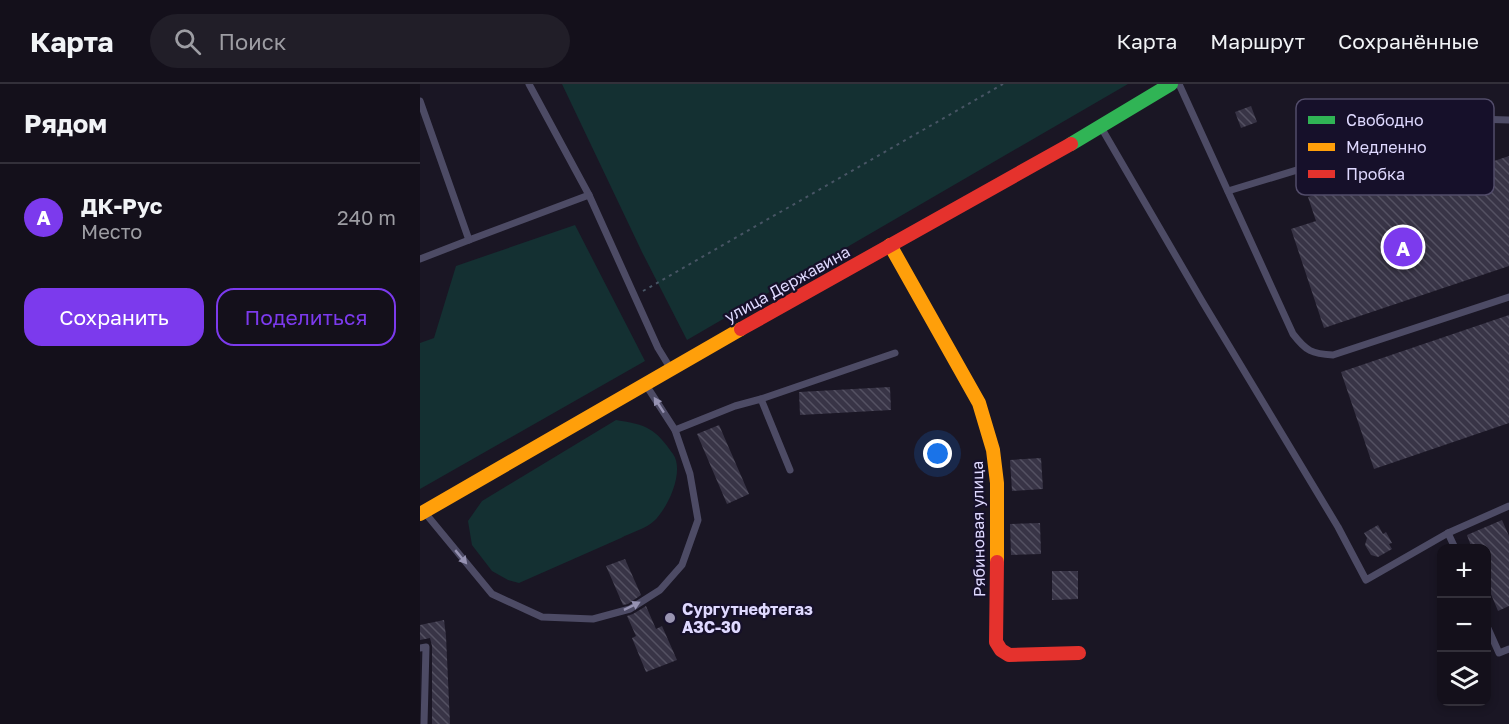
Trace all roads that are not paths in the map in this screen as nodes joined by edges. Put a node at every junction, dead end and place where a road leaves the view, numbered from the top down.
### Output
1 (529, 84) edge
2 (1171, 84) edge
3 (1179, 84) edge
4 (420, 101) edge
5 (1494, 120) edge
6 (1509, 120) edge
7 (1101, 127) junction
8 (1296, 170) edge
9 (1228, 191) junction
10 (589, 195) junction
11 (469, 240) junction
12 (890, 245) junction
13 (420, 259) edge
14 (1509, 297) edge
15 (895, 353) dead end
16 (670, 369) junction
17 (645, 384) junction
18 (761, 399) junction
19 (675, 430) junction
20 (790, 470) dead end
21 (1509, 507) edge
22 (422, 513) edge
23 (1448, 533) junction
24 (1453, 544) edge
25 (1491, 635) edge
26 (420, 648) edge
27 (1509, 649) edge
28 (1079, 653) dead end
29 (424, 724) edge

1 - 10 lane
2 - 7 main road, улица Державина
3 - 9 lane
4 - 11 lane
5 - 6 lane
7 - 12 main road, улица Державина
7 - 23 lane
8 - 9 lane
9 - 14 lane
10 - 11 lane
10 - 16 lane
11 - 13 lane
12 - 16 main road, улица Державина
12 - 28 main road, Рябиновая улица
15 - 18 lane
16 - 17 main road, улица Державина
19 -> 17 lane
17 - 22 main road, улица Державина
18 - 19 lane
18 - 20 lane
22 -> 19 lane
21 - 23 lane
23 - 24 lane
25 - 27 lane
26 - 29 lane

